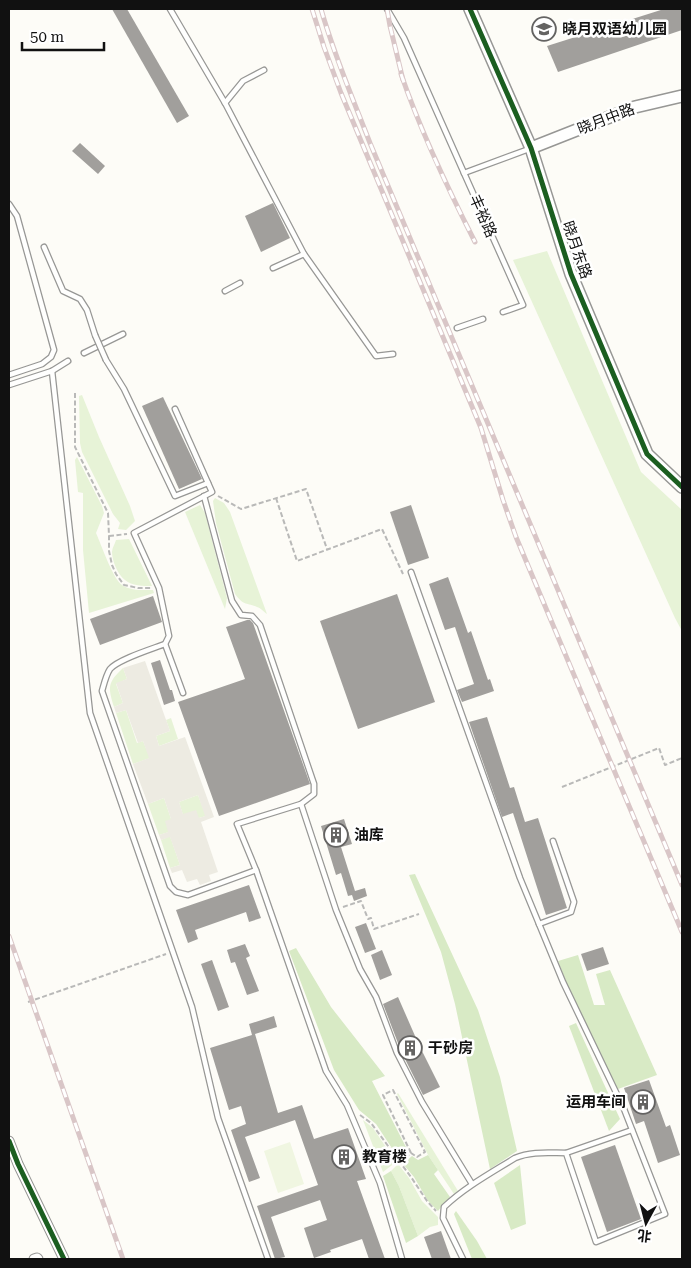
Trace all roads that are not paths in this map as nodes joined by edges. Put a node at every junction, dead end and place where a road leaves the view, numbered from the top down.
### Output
1 (170, 9) edge
2 (387, 9) edge
3 (470, 9) edge
4 (264, 70) dead end
5 (682, 96) edge
6 (225, 103) junction
7 (531, 148) junction
8 (464, 173) junction
9 (9, 204) edge
10 (44, 247) dead end
11 (304, 254) junction
12 (272, 268) dead end
13 (240, 283) dead end
14 (225, 291) dead end
15 (503, 312) dead end
16 (483, 319) dead end
17 (457, 328) dead end
18 (123, 334) dead end
19 (84, 353) dead end
20 (393, 354) dead end
21 (68, 361) dead end
22 (52, 371) junction
23 (9, 375) edge
24 (9, 385) edge
25 (175, 409) dead end
26 (208, 483) junction
27 (682, 487) edge
28 (204, 496) junction
29 (411, 572) dead end
30 (165, 644) junction
31 (183, 693) dead end
32 (301, 804) junction
33 (553, 841) dead end
34 (256, 870) junction
35 (539, 924) junction
36 (632, 1130) junction
37 (9, 1141) edge
38 (566, 1153) junction
39 (472, 1184) junction
40 (64, 1259) edge
41 (268, 1259) edge
42 (402, 1259) edge
43 (462, 1259) edge

1 - 6 lane
2 - 8 lane
3 - 7 street, 晓月东路
4 - 6 lane
5 - 7 street, 晓月中路
6 - 11 lane
7 - 8 lane
7 - 27 street, 晓月东路
8 - 15 lane, 丰裕路
9 - 23 lane
10 - 26 lane, bridge
11 - 12 lane
11 - 20 lane
13 - 14 lane
16 - 17 lane
18 - 19 lane
21 - 22 lane
22 - 24 lane
22 - 41 lane
25 - 26 lane
26 - 28 lane
28 - 30 lane
28 - 32 lane
29 - 35 lane
30 - 31 lane
30 - 34 lane
32 - 34 lane
32 - 39 lane
33 - 35 lane
34 - 42 lane
35 - 36 lane
36 - 38 lane
36 - 38 lane
37 - 40 street
38 - 39 lane
39 - 43 lane

